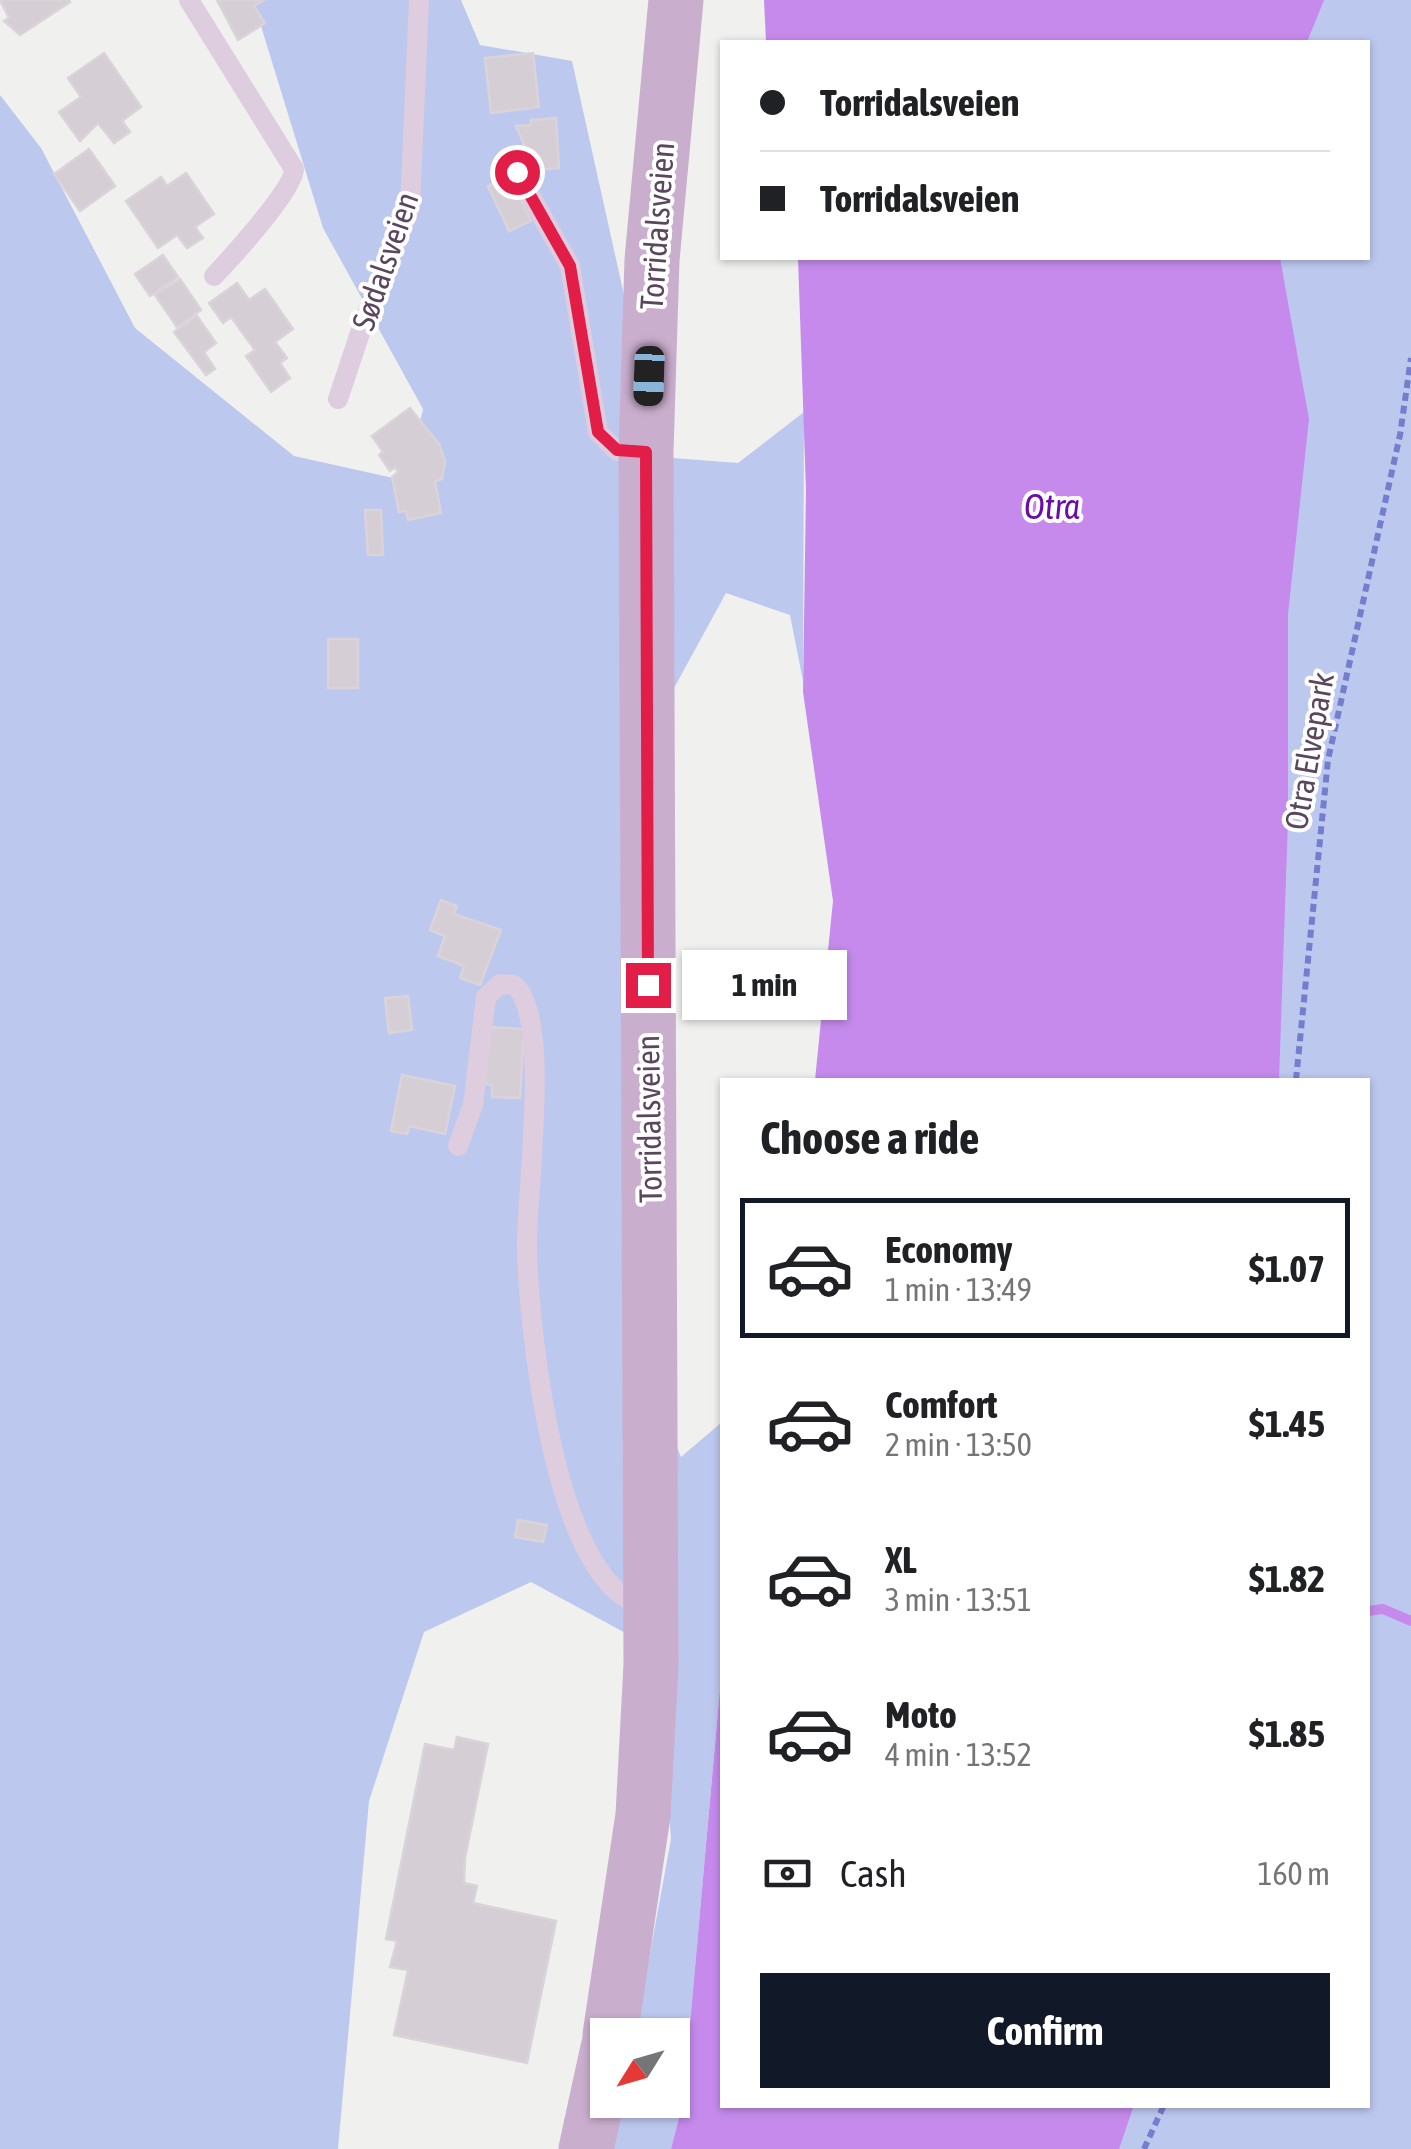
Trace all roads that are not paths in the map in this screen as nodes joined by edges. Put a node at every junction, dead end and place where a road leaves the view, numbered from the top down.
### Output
1 (189, 0) edge
2 (420, 0) edge
3 (676, 0) edge
4 (517, 172) dead end
5 (214, 276) dead end
6 (338, 399) dead end
7 (646, 452) junction
8 (458, 1146) dead end
9 (651, 1606) junction
10 (613, 2018) edge
11 (593, 2118) edge
12 (586, 2149) edge

1 - 5 lane
2 - 6 lane, Sødalsveien
3 - 7 main road, Torridalsveien
4 - 7 lane
7 - 9 main road, Torridalsveien
8 - 9 lane
9 - 10 main road, Torridalsveien
11 - 12 main road

